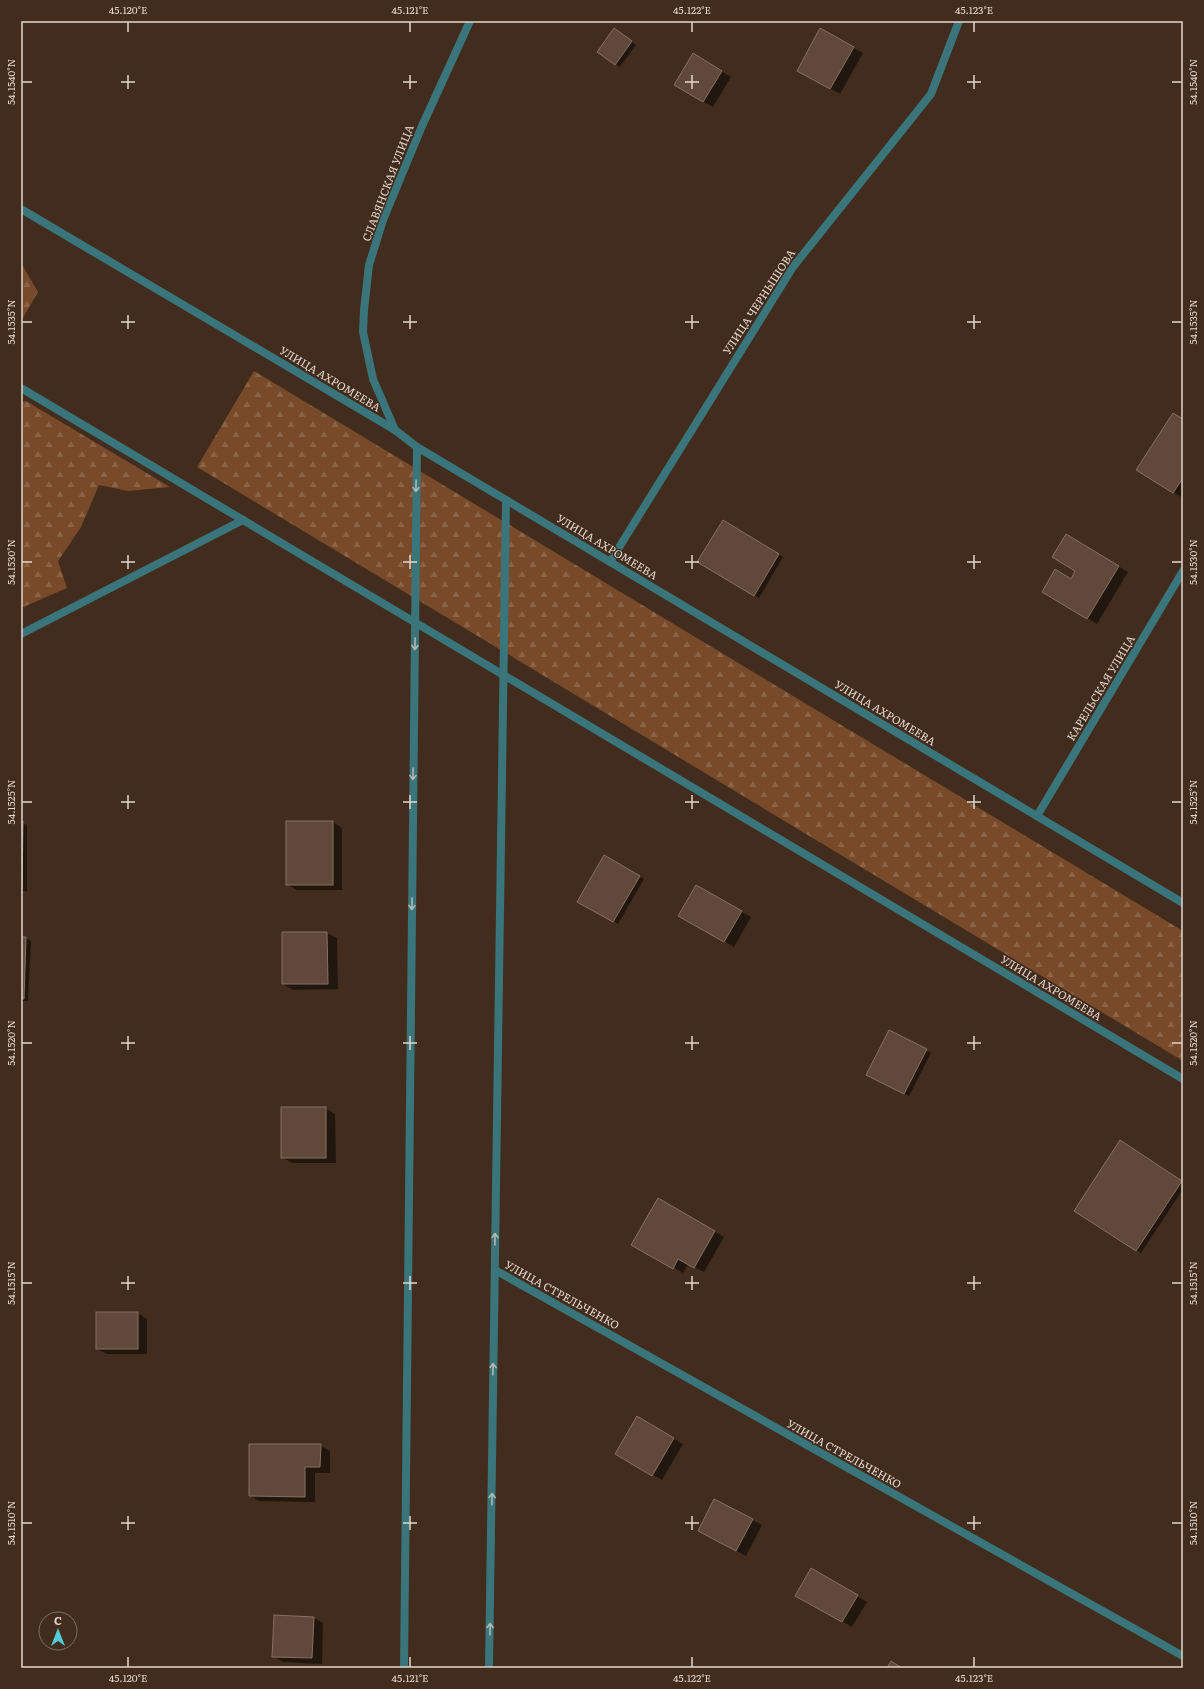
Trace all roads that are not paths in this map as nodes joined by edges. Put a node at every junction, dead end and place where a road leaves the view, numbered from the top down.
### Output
1 (470, 21) edge
2 (960, 21) edge
3 (21, 208) edge
4 (21, 388) edge
5 (395, 430) junction
6 (416, 447) junction
7 (506, 500) junction
8 (243, 520) junction
9 (610, 562) junction
10 (1183, 571) edge
11 (415, 622) junction
12 (21, 634) edge
13 (503, 675) junction
14 (1037, 816) junction
15 (1183, 903) edge
16 (1183, 1079) edge
17 (495, 1270) junction
18 (1183, 1656) edge
19 (404, 1668) edge
20 (489, 1668) edge

1 - 5 street, СЛАВЯНСКАЯ УЛИЦА
2 - 9 street, УЛИЦА ЧЕРНЫШОВА
3 - 5 street, УЛИЦА АХРОМЕЕВА
4 - 8 street, УЛИЦА АХРОМЕЕВА
5 - 6 street, УЛИЦА АХРОМЕЕВА
6 - 7 street, УЛИЦА АХРОМЕЕВА
6 -> 11 street
7 - 9 street, УЛИЦА АХРОМЕЕВА
7 - 13 street
8 - 11 street, УЛИЦА АХРОМЕЕВА
8 - 12 street
9 - 14 street, УЛИЦА АХРОМЕЕВА
10 - 14 street, КАРЕЛЬСКАЯ УЛИЦА
11 - 13 street, УЛИЦА АХРОМЕЕВА
11 -> 19 street
13 - 16 street, УЛИЦА АХРОМЕЕВА
17 -> 13 street
14 - 15 street, УЛИЦА АХРОМЕЕВА
17 - 18 street, УЛИЦА СТРЕЛЬЧЕНКО
20 -> 17 street

